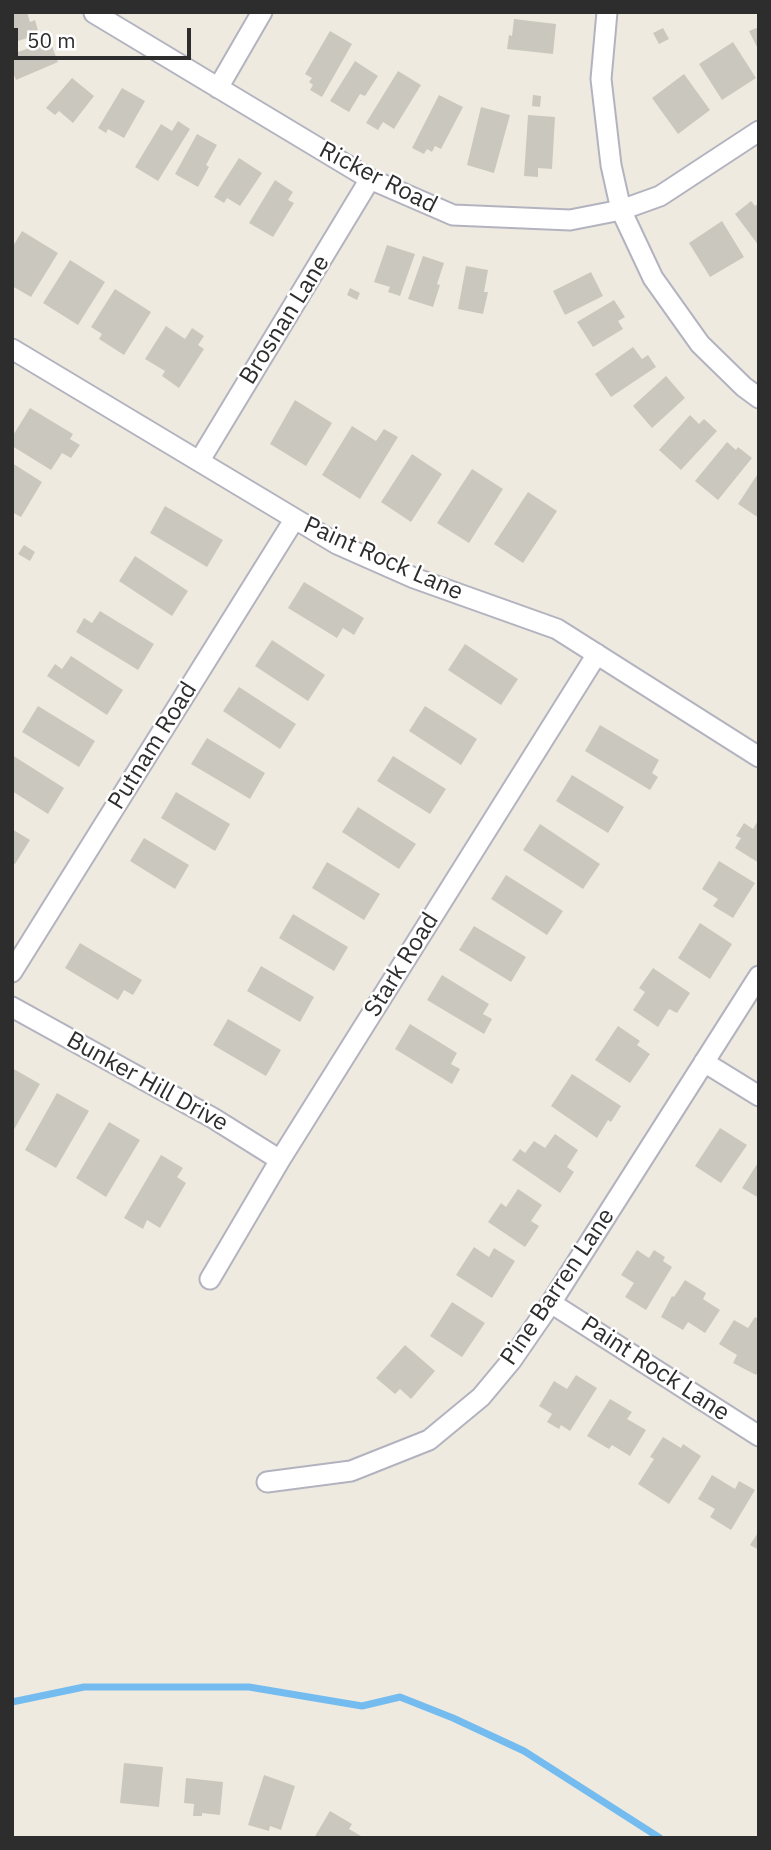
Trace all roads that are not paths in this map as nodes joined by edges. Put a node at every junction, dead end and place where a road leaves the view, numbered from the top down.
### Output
1 (262, 12) edge
2 (607, 12) edge
3 (94, 13) edge
4 (218, 88) junction
5 (759, 131) edge
6 (370, 179) junction
7 (621, 210) junction
8 (12, 349) edge
9 (759, 398) edge
10 (200, 460) junction
11 (294, 520) junction
12 (597, 654) junction
13 (759, 757) edge
14 (12, 972) edge
15 (759, 976) edge
16 (12, 1007) edge
17 (704, 1062) junction
18 (759, 1096) edge
19 (280, 1160) junction
20 (210, 1279) dead end
21 (551, 1303) junction
22 (759, 1436) edge
23 (267, 1482) dead end

1 - 4 street
2 - 7 street
3 - 4 street, Ricker Road
4 - 6 street, Ricker Road
5 - 7 street, Ricker Road
6 - 7 street, Ricker Road
6 - 10 street, Brosnan Lane
7 - 9 street
8 - 10 street, Paint Rock Lane
10 - 11 street, Paint Rock Lane
11 - 12 street, Paint Rock Lane
11 - 14 street, Putnam Road
12 - 13 street, Paint Rock Lane
12 - 19 street, Stark Road
15 - 17 street, Pine Barren Lane
16 - 19 street, Bunker Hill Drive
17 - 18 street
17 - 21 street, Pine Barren Lane
19 - 20 street, Stark Road
21 - 22 street, Paint Rock Lane
21 - 23 street, Pine Barren Lane

